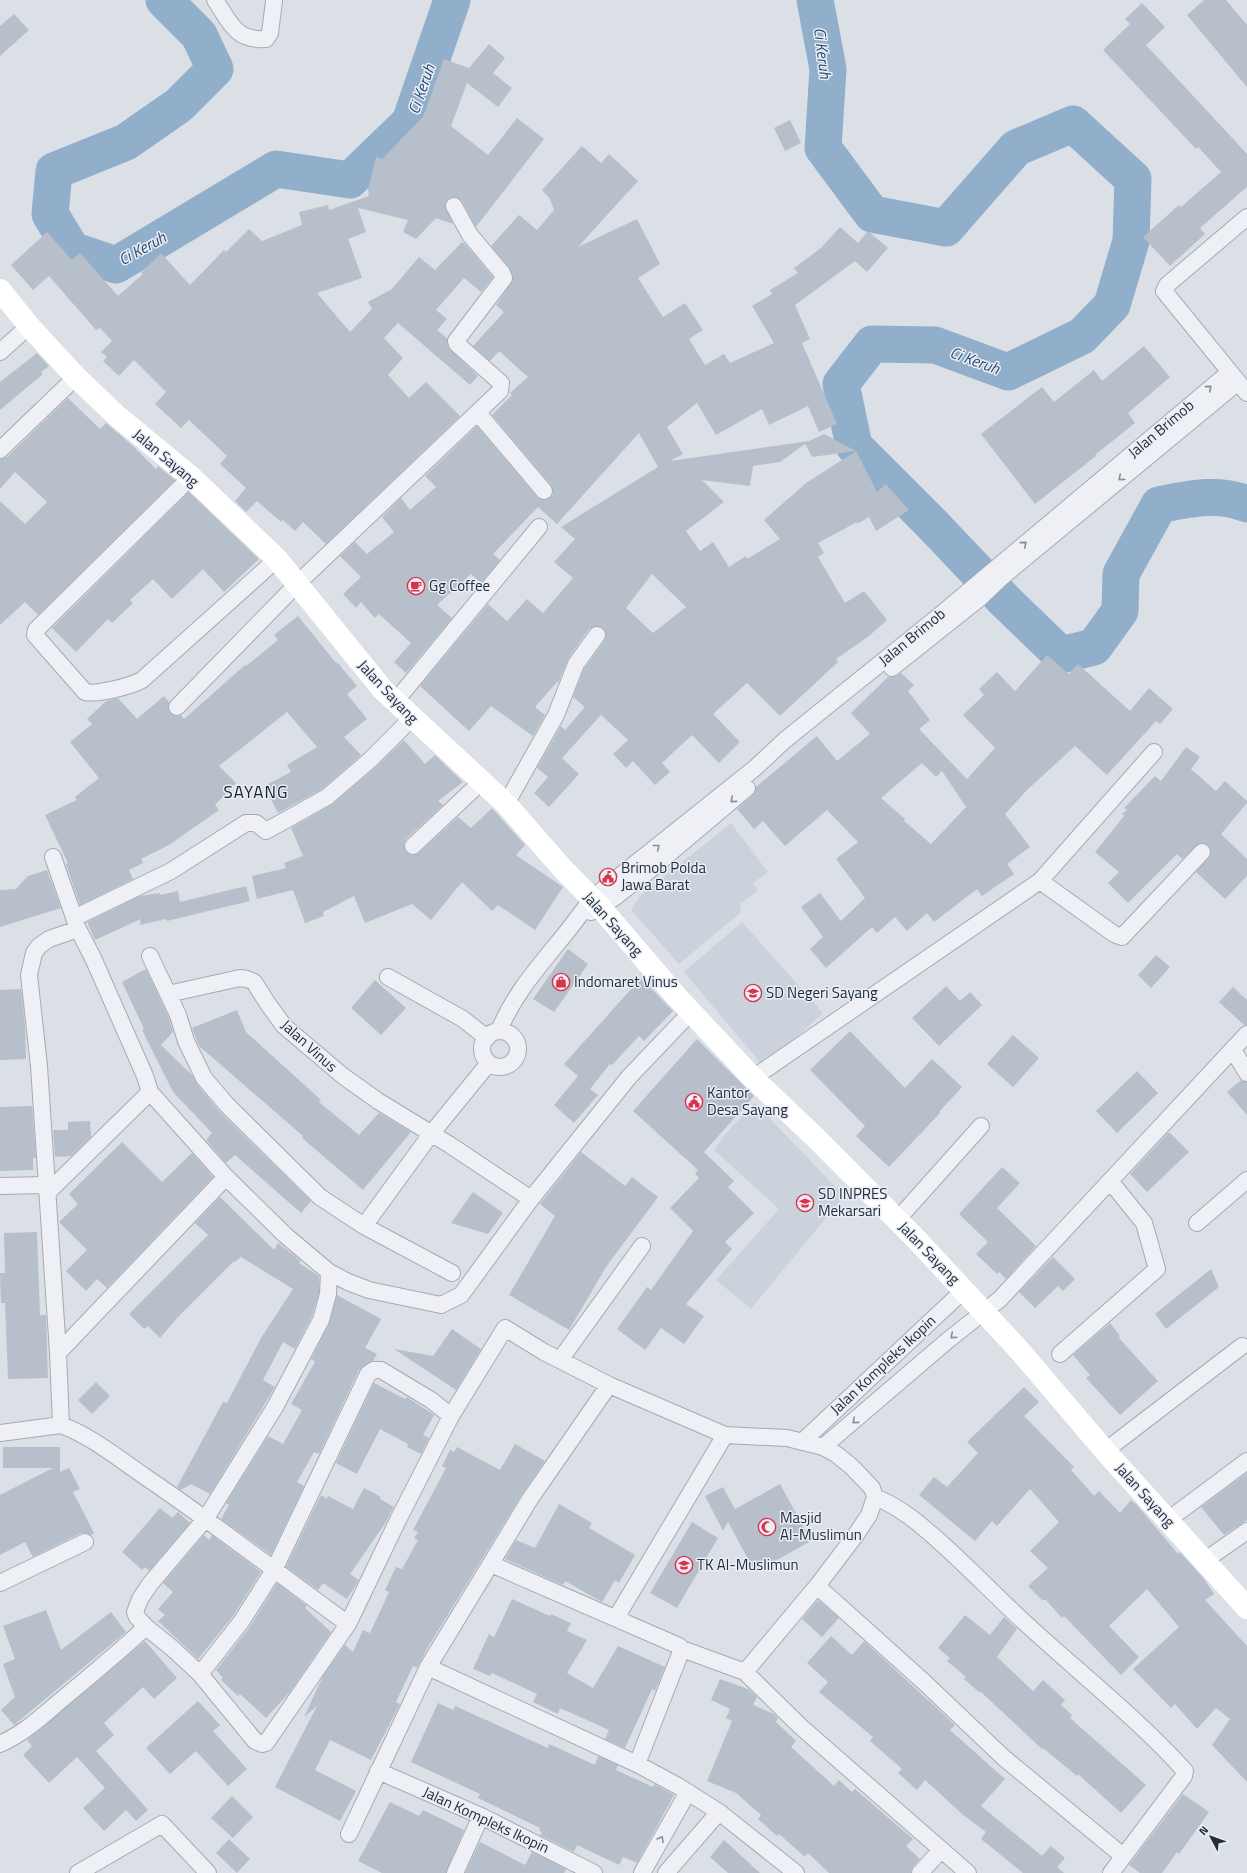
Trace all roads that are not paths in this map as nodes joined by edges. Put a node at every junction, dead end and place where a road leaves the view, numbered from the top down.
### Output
1 (215, 0) edge
2 (274, 1) dead end
3 (454, 206) dead end
4 (1247, 217) edge
5 (0, 290) edge
6 (30, 326) junction
7 (0, 352) edge
8 (76, 378) junction
9 (1238, 382) edge
10 (478, 413) junction
11 (0, 450) edge
12 (191, 477) junction
13 (544, 491) dead end
14 (539, 527) dead end
15 (277, 559) junction
16 (297, 584) junction
17 (597, 636) dead end
18 (394, 703) junction
19 (177, 707) dead end
20 (412, 718) junction
21 (1154, 752) dead end
22 (481, 782) junction
23 (506, 804) junction
24 (413, 846) dead end
25 (1202, 852) dead end
26 (53, 857) dead end
27 (1040, 881) junction
28 (596, 903) junction
29 (76, 923) junction
30 (150, 956) dead end
31 (388, 977) dead end
32 (168, 994) junction
33 (691, 1012) junction
34 (1247, 1034) edge
35 (493, 1035) junction
36 (1233, 1050) junction
37 (489, 1063) junction
38 (1247, 1073) edge
39 (753, 1078) junction
40 (150, 1092) junction
41 (981, 1126) dead end
42 (430, 1134) junction
43 (226, 1177) junction
44 (1247, 1180) edge
45 (1110, 1181) junction
46 (0, 1186) edge
47 (47, 1189) junction
48 (531, 1199) junction
49 (897, 1220) junction
50 (1197, 1223) dead end
51 (364, 1226) junction
52 (642, 1246) dead end
53 (329, 1272) junction
54 (452, 1273) dead end
55 (964, 1290) junction
56 (983, 1311) junction
57 (1242, 1346) dead end
58 (58, 1353) junction
59 (1060, 1354) dead end
60 (560, 1360) junction
61 (609, 1385) junction
62 (451, 1416) junction
63 (61, 1425) junction
64 (0, 1433) edge
65 (725, 1435) junction
66 (814, 1444) junction
67 (1105, 1451) junction
68 (1247, 1461) edge
69 (875, 1497) junction
70 (206, 1518) junction
71 (1168, 1520) junction
72 (1247, 1531) edge
73 (85, 1542) dead end
74 (1204, 1561) junction
75 (491, 1564) junction
76 (274, 1570) junction
77 (0, 1583) edge
78 (817, 1586) junction
79 (1247, 1608) edge
80 (616, 1618) junction
81 (348, 1624) junction
82 (146, 1627) junction
83 (682, 1649) junction
84 (428, 1667) junction
85 (746, 1672) junction
86 (200, 1674) junction
87 (0, 1744) edge
88 (637, 1764) junction
89 (378, 1771) junction
90 (688, 1792) junction
91 (719, 1812) junction
92 (481, 1816) junction
93 (349, 1834) dead end
94 (941, 1850) junction
95 (1123, 1856) junction
96 (78, 1873) edge
97 (208, 1873) edge
98 (455, 1873) edge
99 (594, 1873) edge
100 (642, 1873) edge
101 (666, 1873) edge
102 (796, 1873) edge
103 (920, 1873) edge
104 (968, 1873) edge
105 (1111, 1873) edge

1 - 2 street
3 - 10 street
4 - 9 street
5 - 6 main road, Jalan Sayang
6 - 7 street
6 - 8 main road, Jalan Sayang
8 - 11 street
8 - 12 main road, Jalan Sayang
9 - 28 street, Jalan Brimob
10 - 13 street
10 - 16 street
12 - 15 main road, Jalan Sayang
12 - 15 street
14 - 18 street
15 - 16 main road, Jalan Sayang
16 - 18 main road, Jalan Sayang
16 - 19 street
17 - 23 street
18 - 20 main road, Jalan Sayang
20 - 22 main road, Jalan Sayang
20 - 29 street
21 - 27 street
22 - 23 main road, Jalan Sayang
22 - 24 street
23 - 28 main road, Jalan Sayang
25 - 27 street
26 - 29 street
27 - 39 street
28 - 33 main road, Jalan Sayang
28 - 35 street
29 - 40 street
29 - 47 street
30 - 32 street
31 - 35 street
32 - 42 street, Jalan Vinus
32 - 51 street
33 - 39 main road, Jalan Sayang
33 - 48 street
34 - 36 street, Jalan Kompleks Ikopin
35 - 37 street
35 - 37 street
36 - 38 street
36 - 45 street, Jalan Kompleks Ikopin
37 - 42 street
39 - 49 main road, Jalan Sayang
40 - 43 street
40 - 47 street
41 - 49 street
42 - 48 street, Jalan Vinus
42 - 51 street
43 - 53 street
43 - 58 street
44 - 50 street
45 - 56 street, Jalan Kompleks Ikopin
45 - 59 street
46 - 47 street
47 - 58 street
48 - 53 street
49 - 55 main road, Jalan Sayang
51 - 54 street
52 - 60 street
53 - 70 street
55 - 56 main road, Jalan Sayang
55 - 66 street, Jalan Kompleks Ikopin
56 -> 66 street, Jalan Kompleks Ikopin
56 - 67 main road, Jalan Sayang
57 - 67 street
58 - 63 street
60 - 61 street
60 - 62 street
61 - 65 street
61 - 75 street
62 - 76 street
62 - 81 street
63 - 64 street
63 - 70 street
65 - 66 street
65 - 80 street
66 - 69 street
67 - 71 main road, Jalan Sayang
68 - 71 street
69 - 78 street
69 - 95 street
70 - 76 street
70 - 82 street
71 - 74 main road, Jalan Sayang
72 - 74 street
73 - 77 street
74 - 79 main road, Jalan Sayang
75 - 80 street
75 - 84 street
76 - 81 street
76 - 86 street
78 - 85 street
78 - 95 street
80 - 83 street
81 - 86 street
82 - 86 street
82 - 87 street
83 - 85 street
83 - 88 street
84 - 88 street
84 - 89 street
85 - 94 street
88 - 90 street
89 - 92 street, Jalan Kompleks Ikopin
89 - 93 street
90 - 91 street
100 -> 90 street
91 - 101 street
91 - 102 street
92 - 98 street
92 - 99 street, Jalan Kompleks Ikopin
94 - 103 street
94 - 104 street
95 - 105 street
96 - 97 street

